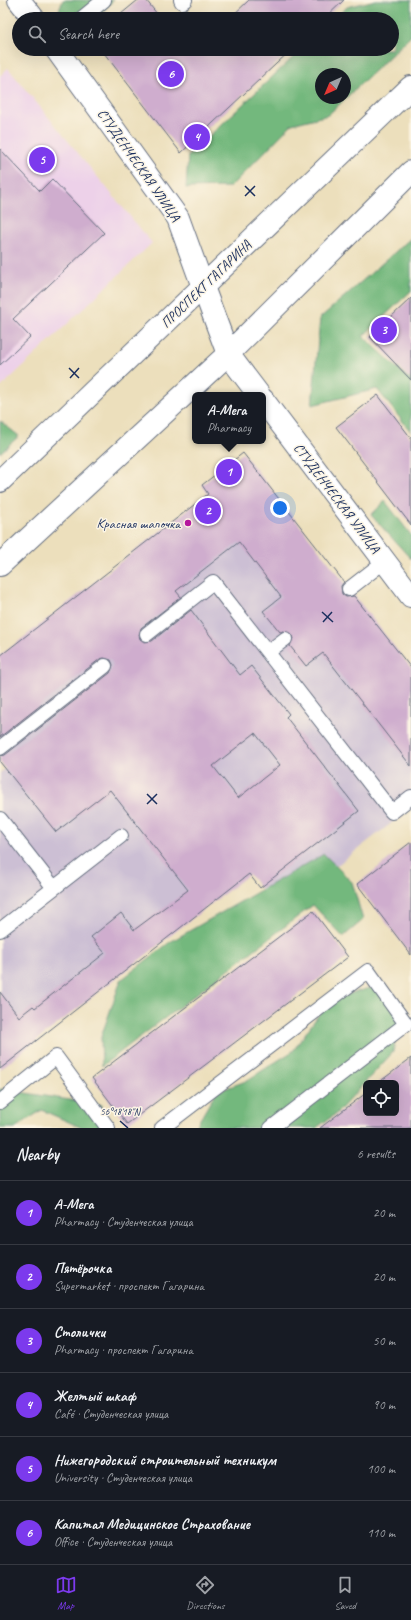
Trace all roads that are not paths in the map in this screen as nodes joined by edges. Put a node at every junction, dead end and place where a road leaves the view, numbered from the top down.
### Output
1 (19, 0) edge
2 (104, 0) edge
3 (181, 0) edge
4 (185, 0) edge
5 (28, 12) edge
6 (89, 12) edge
7 (61, 56) edge
8 (411, 87) edge
9 (411, 172) edge
10 (203, 287) junction
11 (228, 354) junction
12 (257, 392) edge
13 (266, 404) edge
14 (0, 481) edge
15 (384, 561) junction
16 (0, 565) edge
17 (349, 588) dead end
18 (411, 596) edge
19 (147, 634) dead end
20 (285, 639) dead end
21 (268, 652) junction
22 (105, 666) dead end
23 (0, 748) edge
24 (411, 797) edge
25 (0, 819) edge
26 (121, 836) dead end
27 (54, 888) junction
28 (0, 930) edge
29 (0, 1102) edge
30 (108, 1128) edge
31 (162, 1128) edge
32 (271, 1128) edge

1 - 5 main road
2 - 6 lane
3 - 4 lane
7 - 10 main road, СТУДЕНЧЕСКАЯ УЛИЦА
8 - 10 main road, ПРОСПЕКТ ГАГАРИНА
9 - 11 main road
10 - 11 main road, СТУДЕНЧЕСКАЯ УЛИЦА
10 - 14 main road, ПРОСПЕКТ ГАГАРИНА
11 - 12 main road, СТУДЕНЧЕСКАЯ УЛИЦА
11 - 16 main road
13 - 15 main road, СТУДЕНЧЕСКАЯ УЛИЦА
15 - 17 lane
15 - 18 main road, СТУДЕНЧЕСКАЯ УЛИЦА
19 - 21 lane
20 - 21 lane
21 - 24 lane
22 - 23 lane
25 - 27 lane
26 - 27 lane
27 - 28 lane
29 - 30 lane
31 - 32 lane

